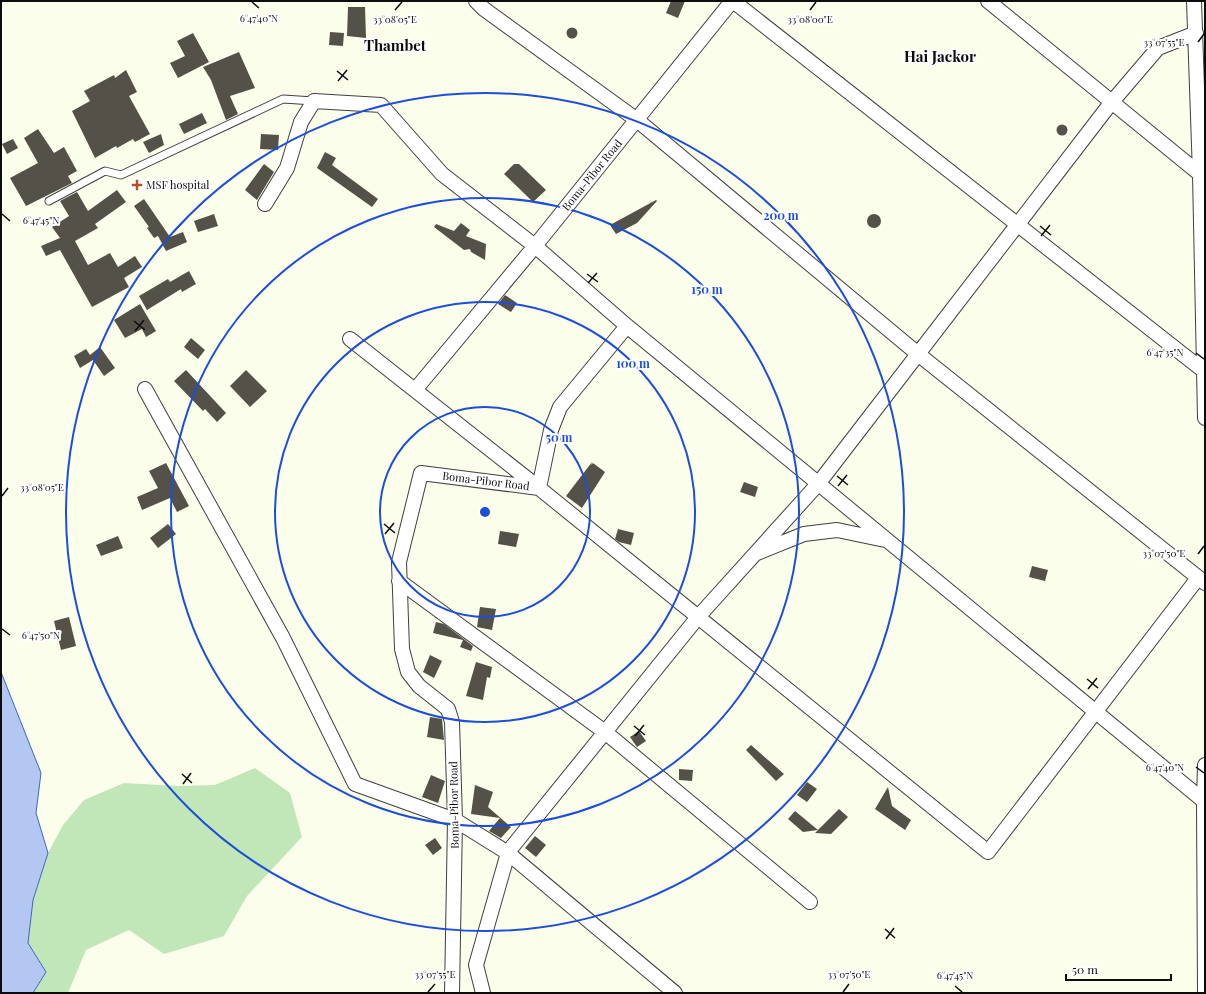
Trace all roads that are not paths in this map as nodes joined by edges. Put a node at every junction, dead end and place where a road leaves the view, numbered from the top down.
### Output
1 (476, 1) edge
2 (733, 1) edge
3 (988, 1) edge
4 (1194, 1) edge
5 (1196, 33) junction
6 (314, 101) junction
7 (1111, 103) junction
8 (637, 120) junction
9 (1200, 174) junction
10 (49, 201) dead end
11 (265, 204) dead end
12 (1018, 225) junction
13 (535, 246) junction
14 (627, 326) junction
15 (350, 339) dead end
16 (918, 354) junction
17 (1204, 372) edge
18 (145, 389) dead end
19 (415, 390) junction
20 (1205, 418) edge
21 (818, 484) junction
22 (539, 488) junction
23 (888, 541) junction
24 (754, 554) junction
25 (1201, 580) edge
26 (399, 581) junction
27 (698, 618) junction
28 (1095, 711) junction
29 (604, 732) junction
30 (1205, 765) edge
31 (1204, 801) edge
32 (455, 820) junction
33 (508, 853) junction
34 (810, 902) dead end
35 (452, 993) edge
36 (483, 993) edge
37 (675, 993) edge
38 (1205, 993) edge

1 - 8 street
2 - 8 street, Boma-Pibor Road
2 - 12 street
3 - 7 street
4 - 5 street
5 - 7 street
5 - 9 street
6 - 10 lane
6 - 11 street
6 - 13 street
7 - 9 street
7 - 12 street
8 - 13 street, Boma-Pibor Road
8 - 16 street
9 - 17 street
12 - 16 street
12 - 17 street
13 - 14 street
13 - 19 street, Boma-Pibor Road
14 - 21 street
14 - 22 street, Boma-Pibor Road
15 - 19 street
16 - 21 street
16 - 25 street
17 - 20 street
18 - 32 street
19 - 22 street
21 - 23 street
21 - 24 street
22 - 26 street, Boma-Pibor Road
22 - 27 street
23 - 24 street
23 - 28 street
24 - 27 street
25 - 28 street
26 - 29 street
26 - 32 street, Boma-Pibor Road
27 - 28 street
27 - 29 street
28 - 31 street
29 - 33 street
29 - 34 street
30 - 31 street
31 - 38 street
32 - 33 street
32 - 35 street, Boma-Pibor Road
33 - 36 street
33 - 37 street

